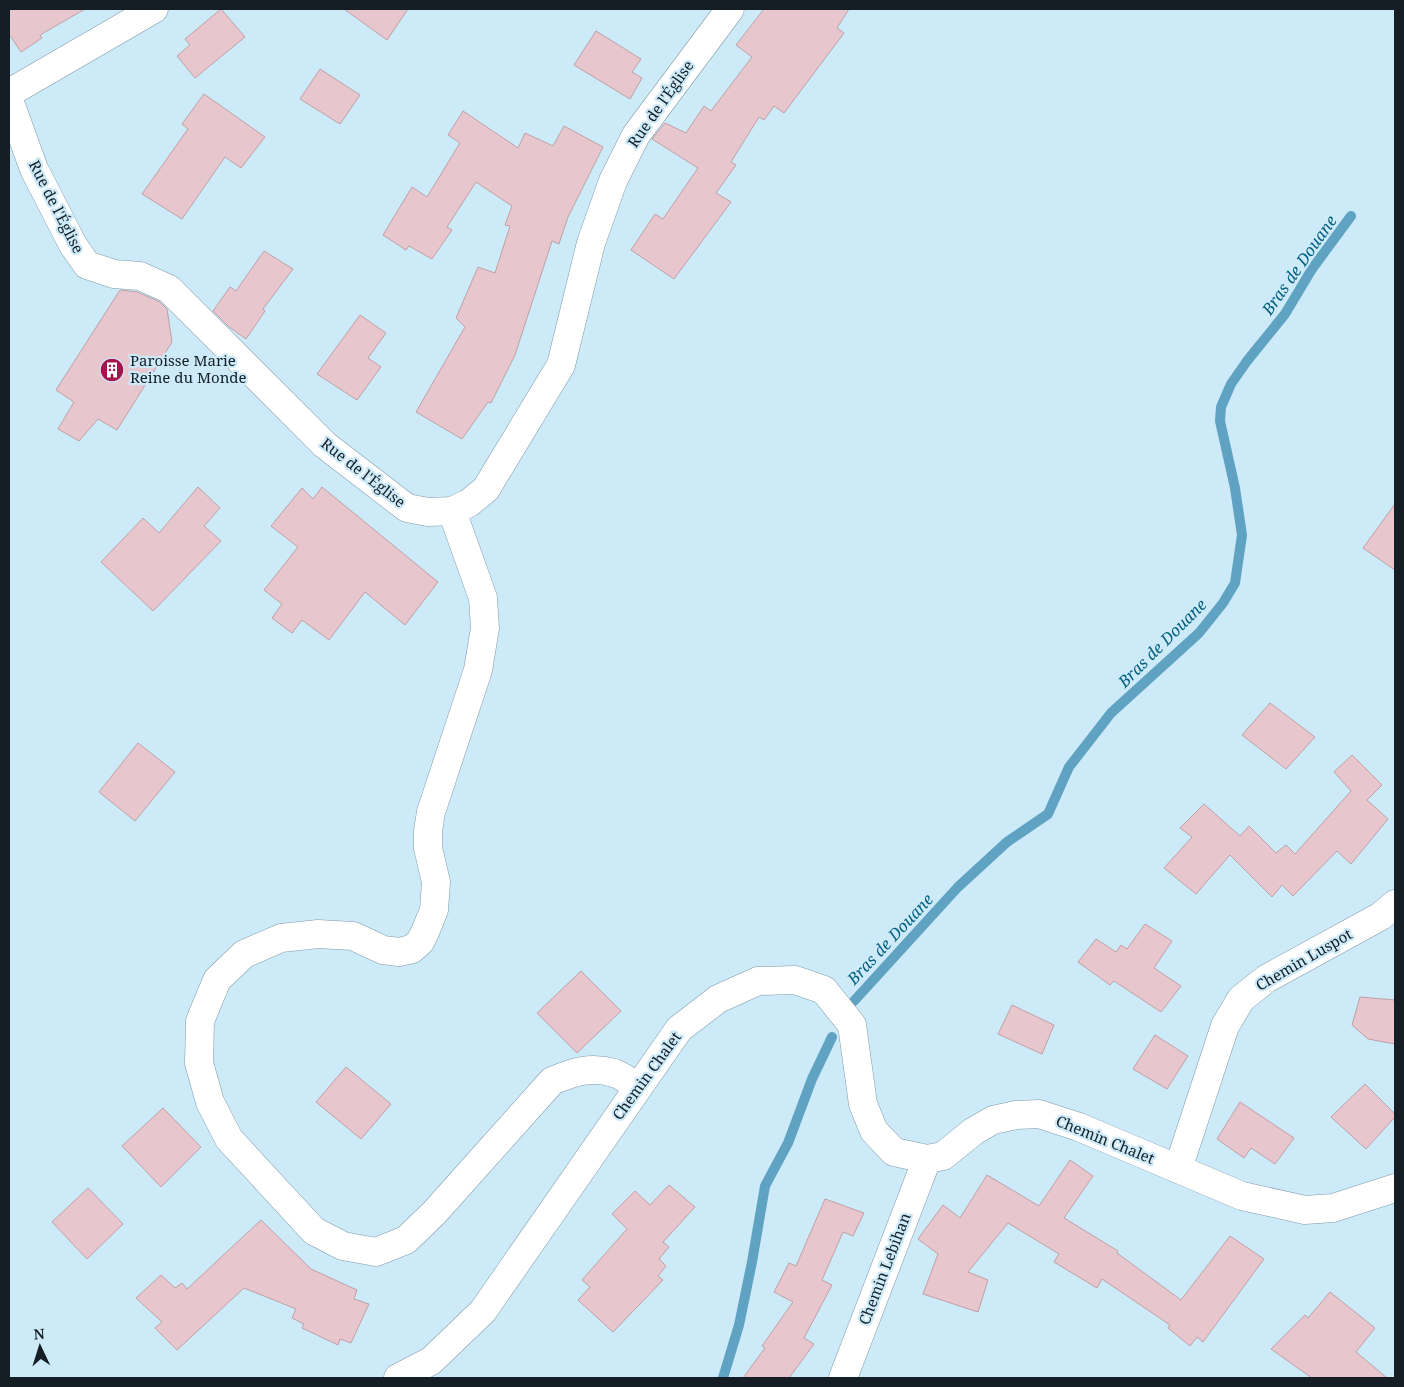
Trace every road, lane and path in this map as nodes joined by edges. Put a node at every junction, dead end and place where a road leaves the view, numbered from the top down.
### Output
1 (154, 9) edge
2 (730, 9) edge
3 (9, 93) edge
4 (9, 100) edge
5 (452, 511) junction
6 (1395, 904) edge
7 (638, 1087) junction
8 (927, 1159) junction
9 (1178, 1169) junction
10 (1395, 1188) edge
11 (398, 1378) edge
12 (843, 1378) edge

1 - 3 street
2 - 5 street, Rue de l'Église
4 - 5 street, Rue de l'Église
5 - 7 street
6 - 9 street, Chemin Luspot
7 - 8 street, Chemin Chalet
7 - 11 street, Chemin Chalet
8 - 9 street, Chemin Chalet
8 - 12 street, Chemin Lebihan
9 - 10 street, Chemin Chalet

